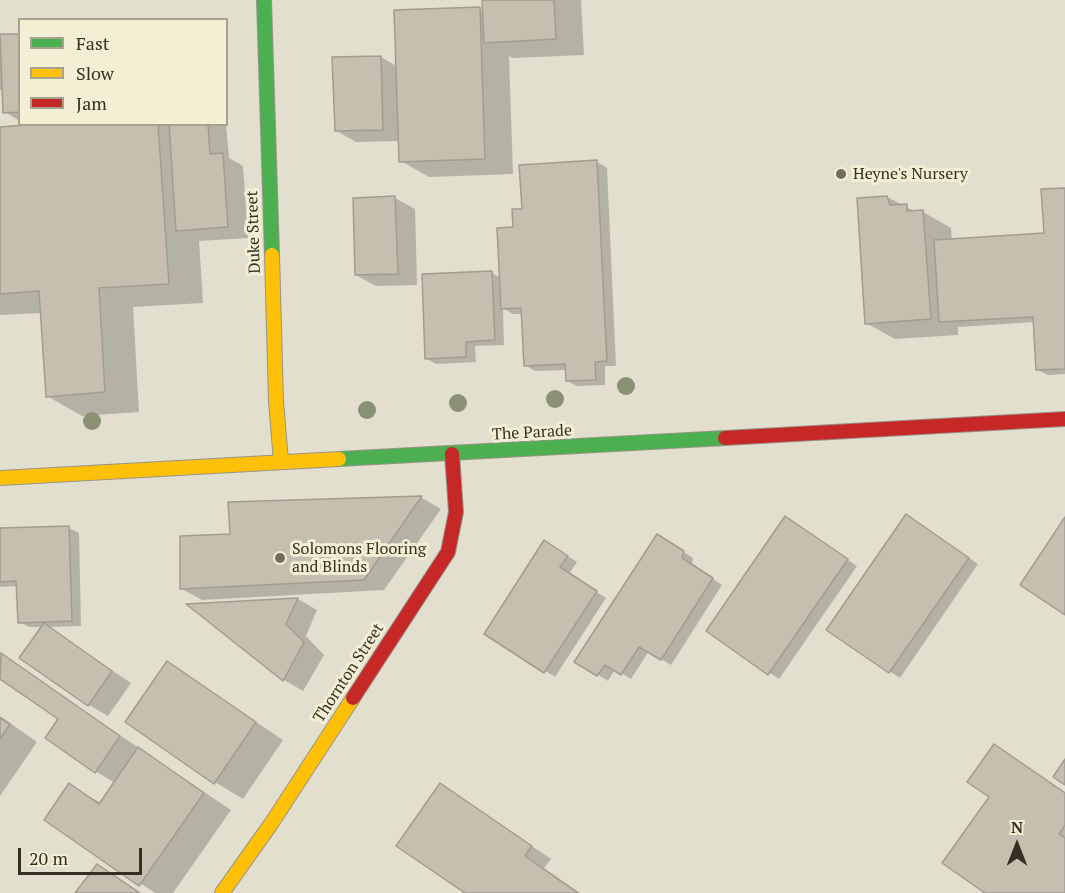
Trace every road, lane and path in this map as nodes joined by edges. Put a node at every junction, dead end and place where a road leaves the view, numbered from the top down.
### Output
1 (264, 0) edge
2 (1065, 419) edge
3 (452, 454) junction
4 (281, 462) junction
5 (0, 478) edge
6 (222, 893) edge

1 - 4 main road, Duke Street
2 - 3 main road, The Parade
3 - 4 main road, The Parade
3 - 6 main road, Thornton Street
4 - 5 main road, The Parade

